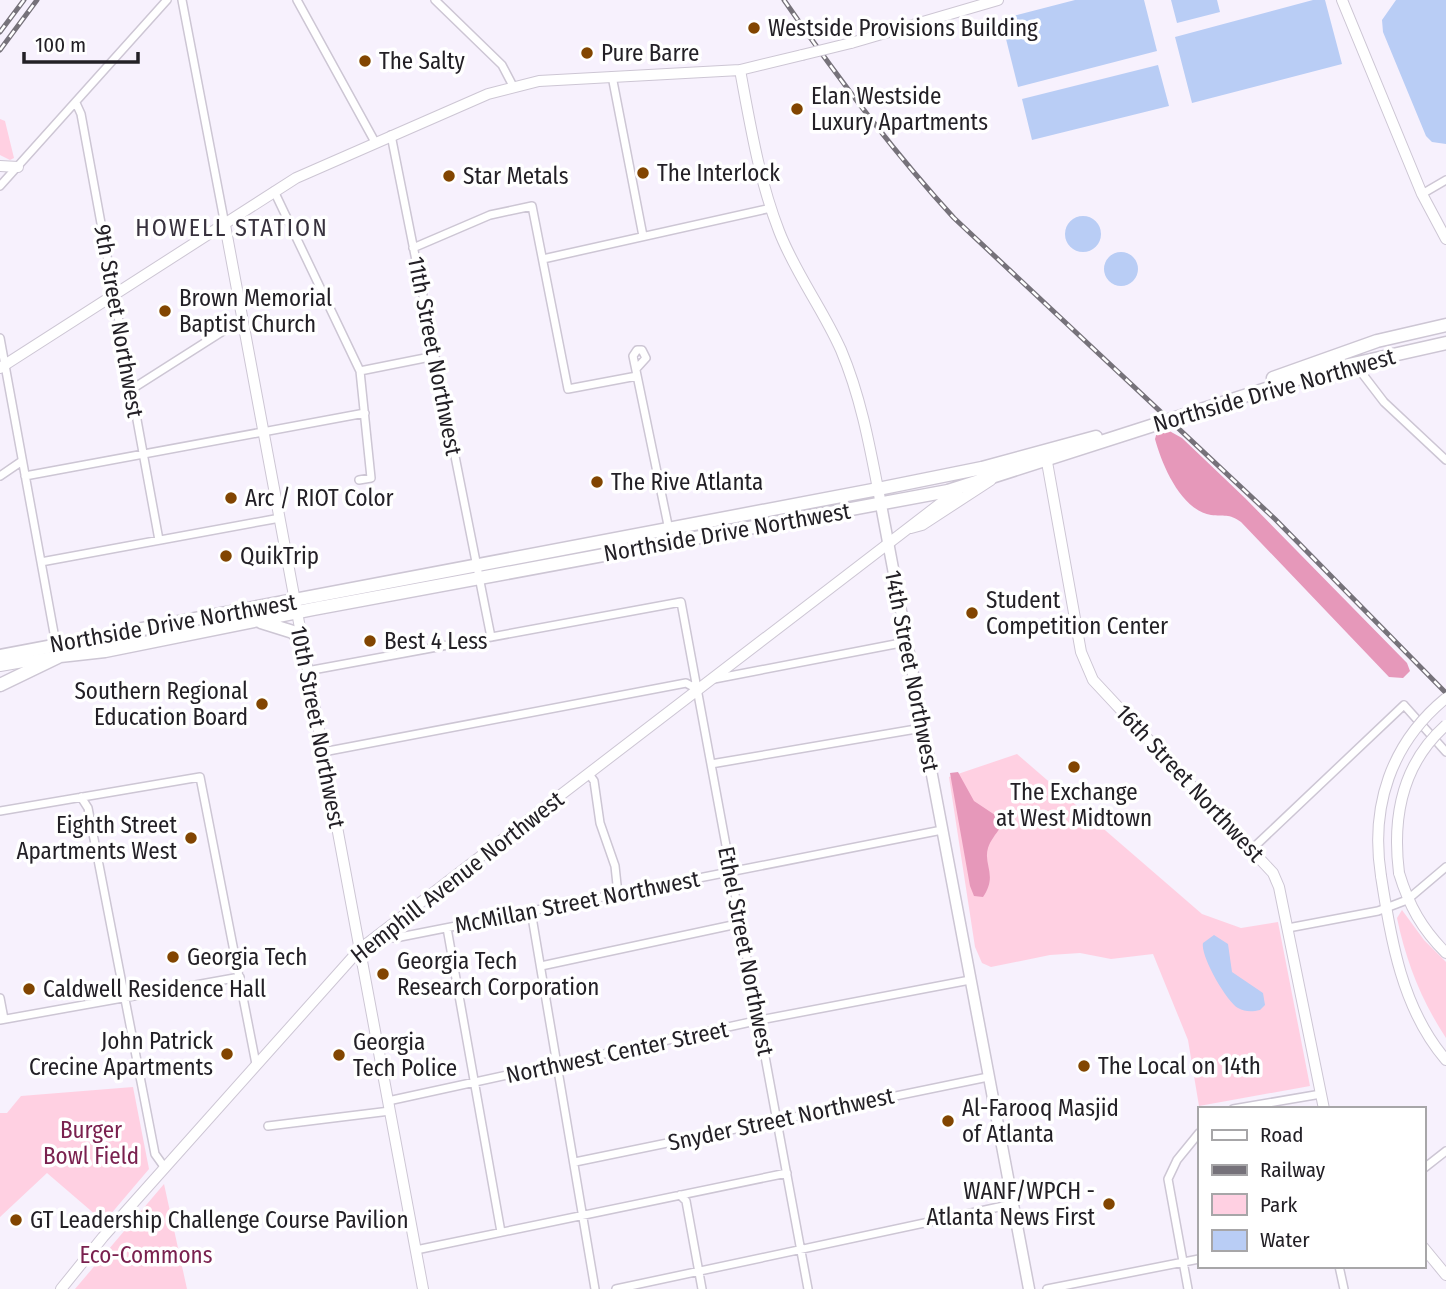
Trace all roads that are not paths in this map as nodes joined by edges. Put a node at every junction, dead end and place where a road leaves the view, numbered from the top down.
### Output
1 (167, 0) edge
2 (182, 0) edge
3 (297, 0) edge
4 (435, 0) edge
5 (998, 0) edge
6 (1342, 0) edge
7 (983, 2) edge
8 (740, 70) junction
9 (612, 76) junction
10 (513, 86) junction
11 (76, 103) junction
12 (391, 135) junction
13 (375, 142) junction
14 (0, 166) edge
15 (18, 167) junction
16 (1446, 180) edge
17 (0, 186) edge
18 (274, 191) junction
19 (1422, 194) junction
20 (771, 208) junction
21 (225, 225) junction
22 (643, 236) junction
23 (1446, 239) edge
24 (413, 248) junction
25 (542, 259) junction
26 (115, 296) junction
27 (242, 323) junction
28 (1446, 326) edge
29 (0, 338) edge
30 (1446, 343) edge
31 (435, 356) junction
32 (1373, 358) junction
33 (2, 367) edge
34 (1334, 368) junction
35 (360, 371) junction
36 (132, 389) junction
37 (1373, 390) junction
38 (365, 413) junction
39 (263, 432) junction
40 (144, 455) junction
41 (1446, 460) edge
42 (22, 461) junction
43 (1047, 461) junction
44 (982, 468) junction
45 (0, 476) edge
46 (24, 476) junction
47 (994, 478) junction
48 (359, 481) dead end
49 (961, 488) junction
50 (878, 489) junction
51 (881, 504) junction
52 (279, 518) junction
53 (911, 528) junction
54 (669, 530) junction
55 (159, 540) junction
56 (889, 546) junction
57 (597, 555) junction
58 (41, 562) junction
59 (478, 572) junction
60 (296, 606) junction
61 (258, 621) junction
62 (491, 637) junction
63 (906, 642) junction
64 (303, 644) junction
65 (54, 649) junction
66 (0, 656) edge
67 (307, 671) junction
68 (713, 679) junction
69 (0, 685) edge
70 (697, 689) junction
71 (1446, 698) edge
72 (1446, 725) edge
73 (922, 728) junction
74 (323, 752) junction
75 (1446, 752) edge
76 (711, 764) junction
77 (589, 774) junction
78 (81, 797) junction
79 (0, 811) edge
80 (942, 830) junction
81 (1252, 849) junction
82 (1446, 867) edge
83 (732, 872) junction
84 (618, 894) junction
85 (1407, 900) junction
86 (1386, 908) junction
87 (531, 911) junction
88 (742, 923) junction
89 (447, 928) junction
90 (1288, 928) junction
91 (377, 936) junction
92 (360, 949) junction
93 (1446, 953) edge
94 (541, 966) junction
95 (240, 976) junction
96 (970, 979) junction
97 (126, 997) junction
98 (0, 998) edge
99 (2, 1020) edge
100 (760, 1020) junction
101 (1446, 1060) edge
102 (256, 1064) junction
103 (558, 1065) junction
104 (988, 1077) junction
105 (475, 1083) junction
106 (1321, 1094) junction
107 (389, 1106) junction
108 (1245, 1107) edge
109 (1324, 1107) edge
110 (777, 1118) junction
111 (268, 1126) dead end
112 (1198, 1134) edge
113 (1446, 1151) edge
114 (575, 1162) junction
115 (1425, 1167) edge
116 (165, 1168) junction
117 (787, 1173) junction
118 (680, 1195) junction
119 (1013, 1204) junction
120 (584, 1215) junction
121 (501, 1232) junction
122 (1425, 1249) edge
123 (416, 1250) junction
124 (801, 1251) junction
125 (1198, 1259) edge
126 (1183, 1262) junction
127 (1339, 1268) edge
128 (699, 1273) junction
129 (1446, 1275) edge
130 (61, 1289) edge
131 (424, 1289) edge
132 (595, 1289) edge
133 (616, 1289) edge
134 (702, 1289) edge
135 (808, 1289) edge
136 (1029, 1289) edge
137 (1047, 1289) edge
138 (1188, 1289) edge
139 (1344, 1289) edge

1 - 11 street
2 - 21 street, 10th Street Northwest
3 - 13 street
4 - 10 street
5 - 7 street
6 - 19 street
7 - 8 street, bridge
8 - 9 street
8 - 20 street, 14th Street Northwest
9 - 10 street
9 - 22 street
10 - 12 street
11 - 15 street
11 - 26 street, 9th Street Northwest
12 - 13 street
12 - 24 street, 11th Street Northwest
13 - 18 street
14 - 15 street
15 - 17 street
16 - 19 street
18 - 21 street
18 - 35 street
19 - 23 street
20 - 22 street
20 - 50 street, 14th Street Northwest
21 - 26 street
21 - 27 street, 10th Street Northwest
22 - 25 street
24 - 25 street
24 - 31 street, 11th Street Northwest
25 - 54 street
26 - 33 street
26 - 36 street, 9th Street Northwest
27 - 36 street
27 - 39 street, 10th Street Northwest
28 - 44 highway, Northside Drive Northwest
29 - 33 street
30 - 32 highway, Northside Drive Northwest
31 - 35 street
31 - 59 street, 11th Street Northwest
32 - 34 highway, Northside Drive Northwest
32 - 37 street
33 - 42 street
34 - 37 street
34 - 43 highway, Northside Drive Northwest
35 - 38 street
36 - 40 street, 9th Street Northwest
37 - 41 street
38 - 39 street
38 - 48 street
39 - 40 street
39 - 52 street, 10th Street Northwest
40 - 46 street
40 - 55 street, 9th Street Northwest
42 - 45 street
42 - 46 street
43 - 47 highway, Northside Drive Northwest
43 - 81 street, 16th Street Northwest
44 - 49 street, Hemphill Avenue Northwest
44 - 50 highway, Northside Drive Northwest
46 - 58 street
47 - 49 highway, Northside Drive Northwest
47 - 53 street, Hemphill Avenue Northwest
49 - 51 highway, Northside Drive Northwest
49 - 53 street, Hemphill Avenue Northwest
50 - 51 main road, 14th Street Northwest
50 - 54 highway, Northside Drive Northwest
51 - 56 main road, 14th Street Northwest
51 - 57 highway, Northside Drive Northwest
52 - 55 street
52 - 60 street, 10th Street Northwest
53 - 56 street, Hemphill Avenue Northwest
54 - 57 highway
54 - 59 highway, Northside Drive Northwest
55 - 58 street
56 - 63 main road, 14th Street Northwest
56 - 68 street, Hemphill Avenue Northwest
57 - 59 highway, Northside Drive Northwest
58 - 65 street
59 - 60 highway, Northside Drive Northwest
59 - 62 street, 11th Street Northwest
60 - 61 highway, Northside Drive Northwest
60 - 64 street, 10th Street Northwest
60 - 65 highway, Northside Drive Northwest
61 - 64 highway
61 - 65 highway, Northside Drive Northwest
62 - 67 street
62 - 70 street, Ethel Street Northwest
63 - 68 street
63 - 73 main road, 14th Street Northwest
64 - 67 street, 10th Street Northwest
65 - 66 highway, Northside Drive Northwest
65 - 69 highway, Northside Drive Northwest
67 - 74 street, 10th Street Northwest
68 - 70 street, Hemphill Avenue Northwest
70 - 74 street
70 - 76 street, Ethel Street Northwest
70 - 77 street, Hemphill Avenue Northwest
71 - 86 street, bridge
72 - 85 street, bridge
73 - 76 street
73 - 80 main road, 14th Street Northwest
74 - 92 street, 10th Street Northwest
75 - 81 street
76 - 83 street, Ethel Street Northwest
77 - 84 street
77 - 91 street, Hemphill Avenue Northwest
78 - 79 street
78 - 95 street
78 - 97 street
80 - 83 street, McMillan Street Northwest
80 - 96 main road, 14th Street Northwest
81 - 90 street, 16th Street Northwest
82 - 85 street
83 - 84 street, McMillan Street Northwest
83 - 88 street, Ethel Street Northwest
84 - 87 street, McMillan Street Northwest
85 - 86 street
85 - 93 street
86 - 90 street
86 - 101 street
87 - 89 street, McMillan Street Northwest
87 - 94 street
88 - 94 street
88 - 100 street, Ethel Street Northwest
89 - 91 street, McMillan Street Northwest
89 - 105 street
90 - 106 street, 16th Street Northwest
91 - 92 street, Hemphill Avenue Northwest
92 - 102 street, Hemphill Avenue Northwest
92 - 107 street, 10th Street Northwest
94 - 103 street
95 - 97 street
95 - 102 street
96 - 100 street, Northwest Center Street
96 - 104 main road, 14th Street Northwest
97 - 99 street
97 - 116 street
98 - 99 street
100 - 103 street, Northwest Center Street
100 - 110 street, Ethel Street Northwest
102 - 116 street, Hemphill Avenue Northwest
103 - 105 street, Northwest Center Street
103 - 114 street
104 - 110 street, Snyder Street Northwest
104 - 119 main road, 14th Street Northwest
105 - 107 street, Northwest Center Street
105 - 121 street
106 - 108 street
106 - 109 street, 16th Street Northwest
107 - 111 street, Northwest Center Street
107 - 123 street, 10th Street Northwest
110 - 114 street, Snyder Street Northwest
110 - 117 street, Ethel Street Northwest
112 - 126 street
113 - 115 street
114 - 120 street
116 - 130 street, Hemphill Avenue Northwest
117 - 118 street
117 - 124 street, Ethel Street Northwest
118 - 120 street
118 - 128 street
119 - 124 street
119 - 136 main road, 14th Street Northwest
120 - 121 street
120 - 132 street
121 - 123 street
122 - 129 street
123 - 131 street, 10th Street Northwest
124 - 128 street
124 - 135 street, Ethel Street Northwest
125 - 126 street
126 - 137 street
126 - 138 street
127 - 139 street
128 - 133 street
128 - 134 street

